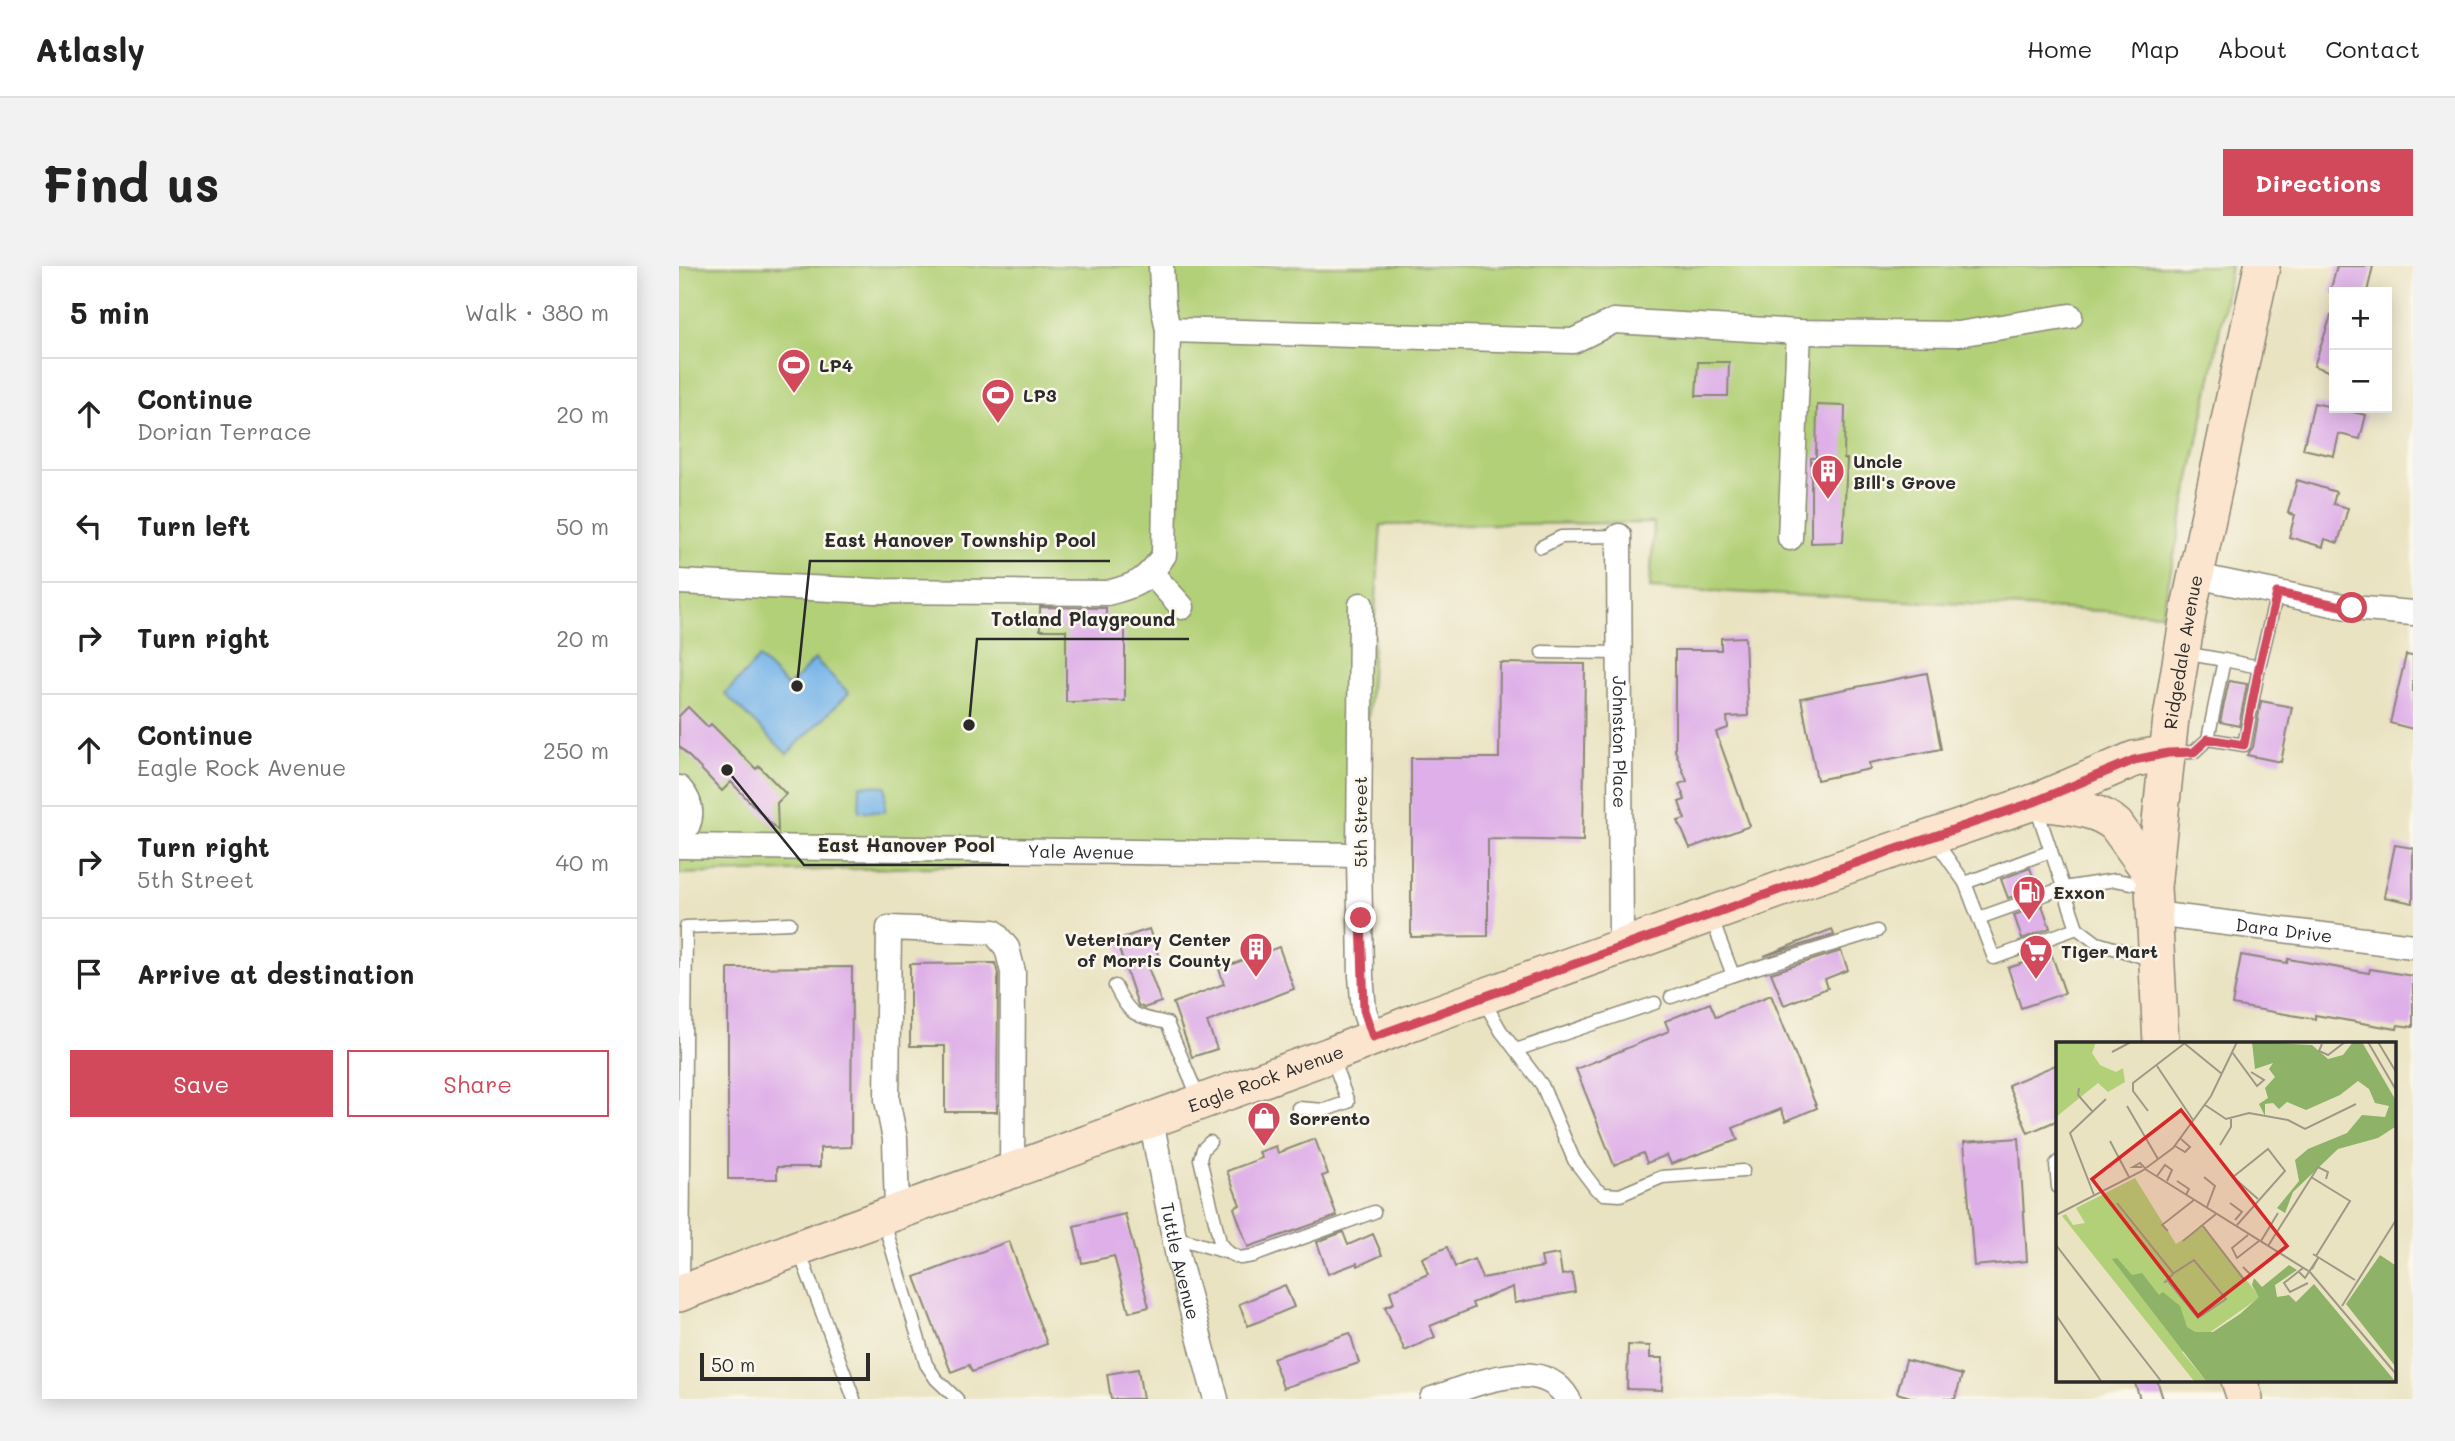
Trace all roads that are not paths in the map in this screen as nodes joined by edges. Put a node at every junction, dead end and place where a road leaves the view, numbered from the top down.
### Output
1 (1161, 266) edge
2 (2262, 266) edge
3 (2070, 316) dead end
4 (1168, 330) junction
5 (1799, 332) junction
6 (1619, 536) joint
7 (1790, 538) dead end
8 (1541, 547) dead end
9 (1152, 574) junction
10 (2196, 576) junction
11 (679, 583) edge
12 (2277, 593) junction
13 (1361, 605) dead end
14 (1182, 607) dead end
15 (2413, 613) edge
16 (1542, 652) dead end
17 (1620, 653) junction
18 (2182, 653) junction
19 (2224, 660) junction
20 (2259, 667) junction
21 (2208, 739) junction
22 (2168, 753) junction
23 (679, 788) edge
24 (2034, 802) junction
25 (1932, 836) junction
26 (679, 838) edge
27 (679, 846) edge
28 (2051, 851) junction
29 (1359, 855) junction
30 (1965, 883) junction
31 (2063, 888) junction
32 (2154, 893) junction
33 (1710, 915) junction
34 (1979, 918) junction
35 (790, 923) dead end
36 (2077, 928) junction
37 (1877, 931) dead end
38 (2413, 946) edge
39 (1621, 948) junction
40 (2156, 961) junction
41 (1733, 975) junction
42 (1115, 986) dead end
43 (1671, 997) dead end
44 (1482, 998) junction
45 (1655, 1003) dead end
46 (1373, 1037) junction
47 (2161, 1042) edge
48 (1516, 1050) junction
49 (1330, 1055) junction
50 (1200, 1101) junction
51 (1298, 1108) dead end
52 (1151, 1120) junction
53 (1210, 1142) dead end
54 (1012, 1170) junction
55 (1743, 1171) dead end
56 (1374, 1212) dead end
57 (890, 1215) junction
58 (1175, 1237) junction
59 (798, 1248) junction
60 (1229, 1253) junction
61 (681, 1293) edge
62 (2240, 1382) edge
63 (1562, 1392) edge
64 (854, 1399) edge
65 (957, 1399) edge
66 (1216, 1399) edge
67 (1431, 1399) edge
68 (2245, 1399) edge

1 - 4 street
2 - 10 main road, Ridgedale Avenue
3 - 5 street
4 - 5 street
4 - 9 street
5 - 7 street
6 - 8 lane
6 - 17 street, Johnston Place
9 - 11 street
9 - 14 street
10 - 12 street
10 - 18 main road, Ridgedale Avenue
12 - 15 street
12 - 20 lane
13 - 29 street, 5th Street
16 - 17 lane
17 - 39 street, Johnston Place
18 - 19 lane
18 - 22 main road, Ridgedale Avenue
19 - 20 lane
19 - 21 lane
20 - 21 lane
21 - 22 lane
22 - 24 main road, Eagle Rock Avenue
22 - 32 main road, Ridgedale Avenue
23 - 26 street
24 - 25 main road, Eagle Rock Avenue
24 - 28 lane
24 - 32 main road
25 - 30 lane
25 - 33 main road, Eagle Rock Avenue
27 - 29 street, Yale Avenue
28 - 30 lane
28 - 31 lane
29 - 46 street, 5th Street
30 - 34 lane
31 - 32 lane
31 - 34 lane
31 - 36 lane
32 - 38 street, Dara Drive
32 - 40 main road, Ridgedale Avenue
33 - 39 main road, Eagle Rock Avenue
33 - 41 lane
34 - 36 lane
35 - 61 lane
36 - 40 lane
37 - 41 lane
39 - 44 main road, Eagle Rock Avenue
40 - 47 main road, Ridgedale Avenue
41 - 43 lane
42 - 50 lane
44 - 46 main road, Eagle Rock Avenue
44 - 48 lane
45 - 48 lane
46 - 49 main road, Eagle Rock Avenue
48 - 55 lane
49 - 50 main road, Eagle Rock Avenue
49 - 51 lane
50 - 52 main road, Eagle Rock Avenue
52 - 54 main road, Eagle Rock Avenue
52 - 58 street, Tuttle Avenue
53 - 60 lane
54 - 57 main road, Eagle Rock Avenue
54 - 57 street
56 - 60 lane
57 - 59 main road, Eagle Rock Avenue
57 - 65 lane
58 - 60 lane
58 - 66 street, Tuttle Avenue
59 - 61 main road, Eagle Rock Avenue
59 - 64 lane
62 - 68 main road
63 - 67 street

